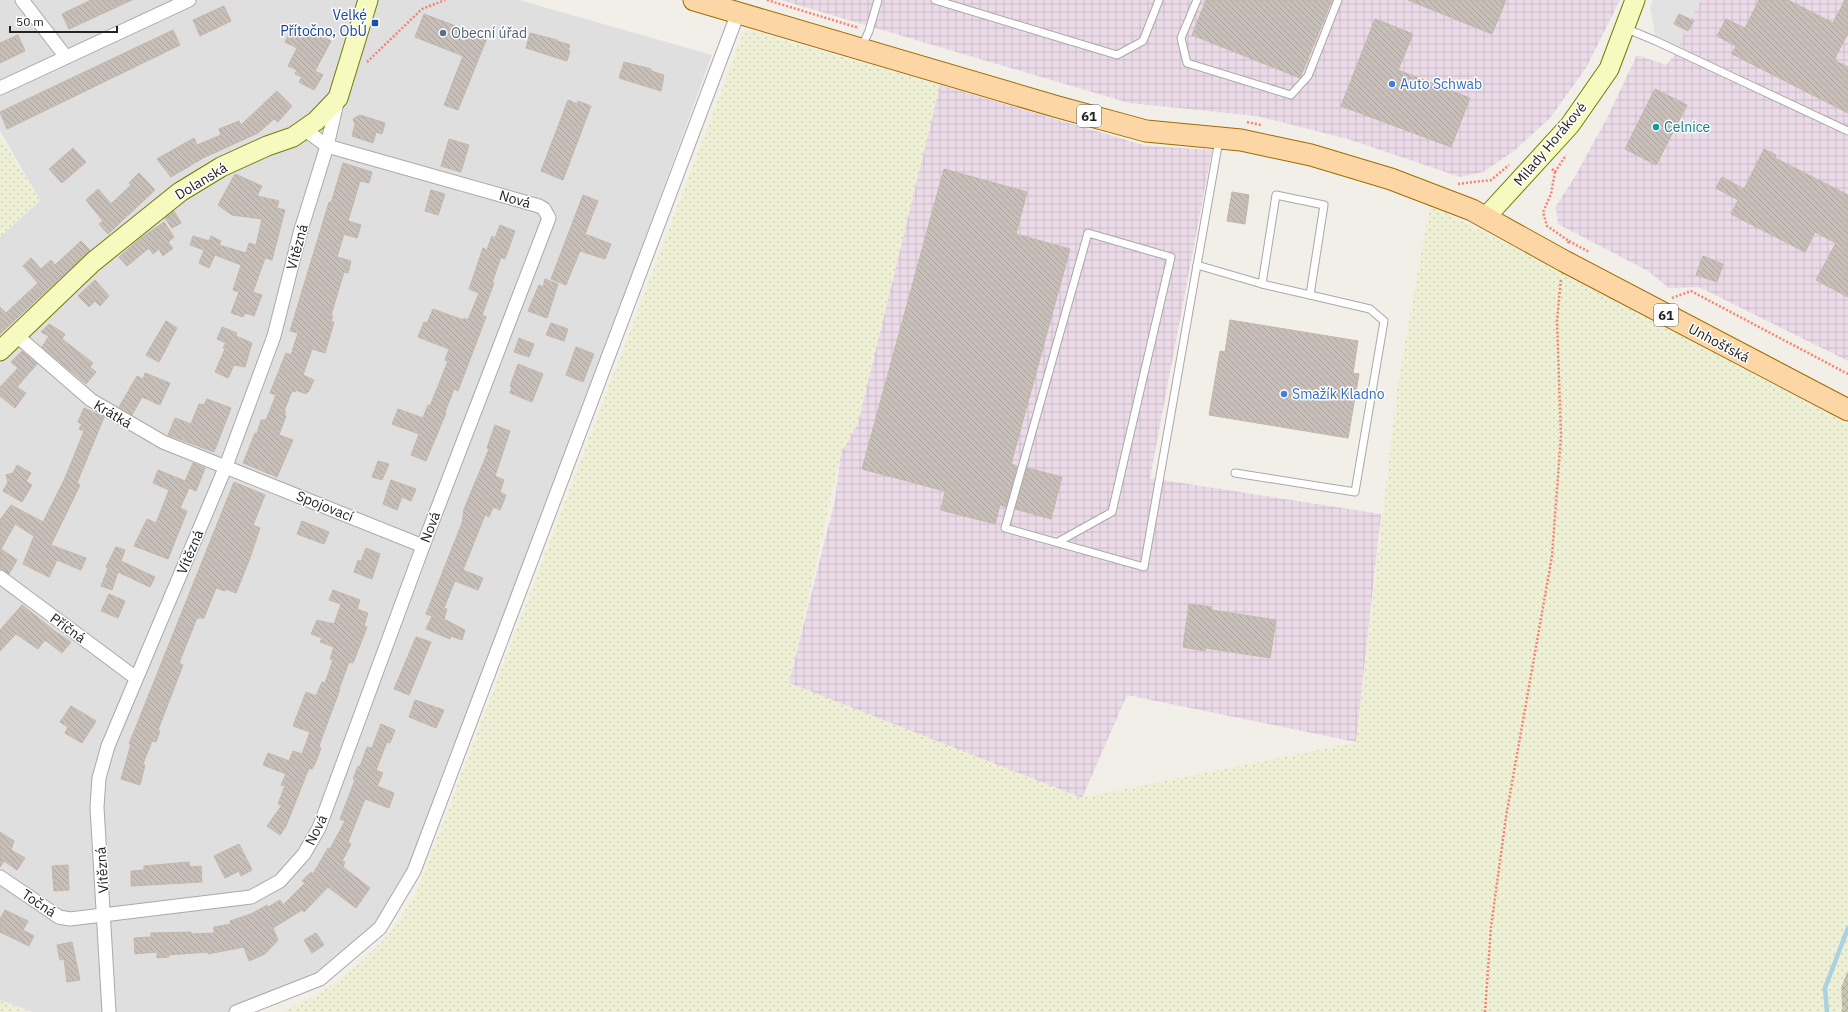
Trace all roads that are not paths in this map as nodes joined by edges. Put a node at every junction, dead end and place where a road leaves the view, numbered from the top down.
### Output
1 (22, 0) edge
2 (189, 0) edge
3 (368, 0) edge
4 (694, 0) edge
5 (878, 0) edge
6 (935, 0) edge
7 (1159, 0) edge
8 (1197, 0) edge
9 (1338, 0) edge
10 (1635, 0) edge
11 (738, 13) junction
12 (1624, 28) junction
13 (865, 40) junction
14 (66, 57) junction
15 (0, 88) edge
16 (338, 98) junction
17 (304, 129) junction
18 (1848, 132) edge
19 (1219, 138) junction
20 (327, 146) junction
21 (1485, 218) junction
22 (1197, 265) junction
23 (1262, 284) junction
24 (1310, 295) junction
25 (16, 335) junction
26 (0, 351) edge
27 (1848, 410) edge
28 (226, 466) junction
29 (1235, 473) dead end
30 (1058, 542) junction
31 (423, 546) junction
32 (0, 577) edge
33 (136, 678) junction
34 (0, 877) edge
35 (104, 915) junction
36 (109, 1012) edge
37 (236, 1012) edge

1 - 14 street
2 - 14 street
3 - 16 street, Dolanská
4 - 11 main road, 61
5 - 13 lane
6 - 7 lane
8 - 9 lane
10 - 12 street, Milady Horákové
11 - 13 main road, 61
11 - 37 street
12 - 18 lane
12 - 21 street, Milady Horákové
13 - 19 main road, 61
14 - 15 street
16 - 17 street, Dolanská
16 - 20 street, Vítězná
17 - 20 street
17 - 25 street, Dolanská
19 - 21 main road, 61
19 - 22 lane
20 - 28 street, Vítězná
20 - 31 street, Nová
21 - 27 main road, Unhošťská / 61
22 - 23 lane
22 - 30 lane
23 - 24 lane
23 - 24 lane
24 - 29 lane
25 - 26 street, Dolanská
25 - 28 street, Krátká
28 - 31 street, Spojovací
28 - 33 street, Vítězná
30 - 30 lane
31 - 35 street, Nová
32 - 33 street, Příčná
33 - 35 street, Vítězná
34 - 35 street, Točná
35 - 36 street, Vítězná

